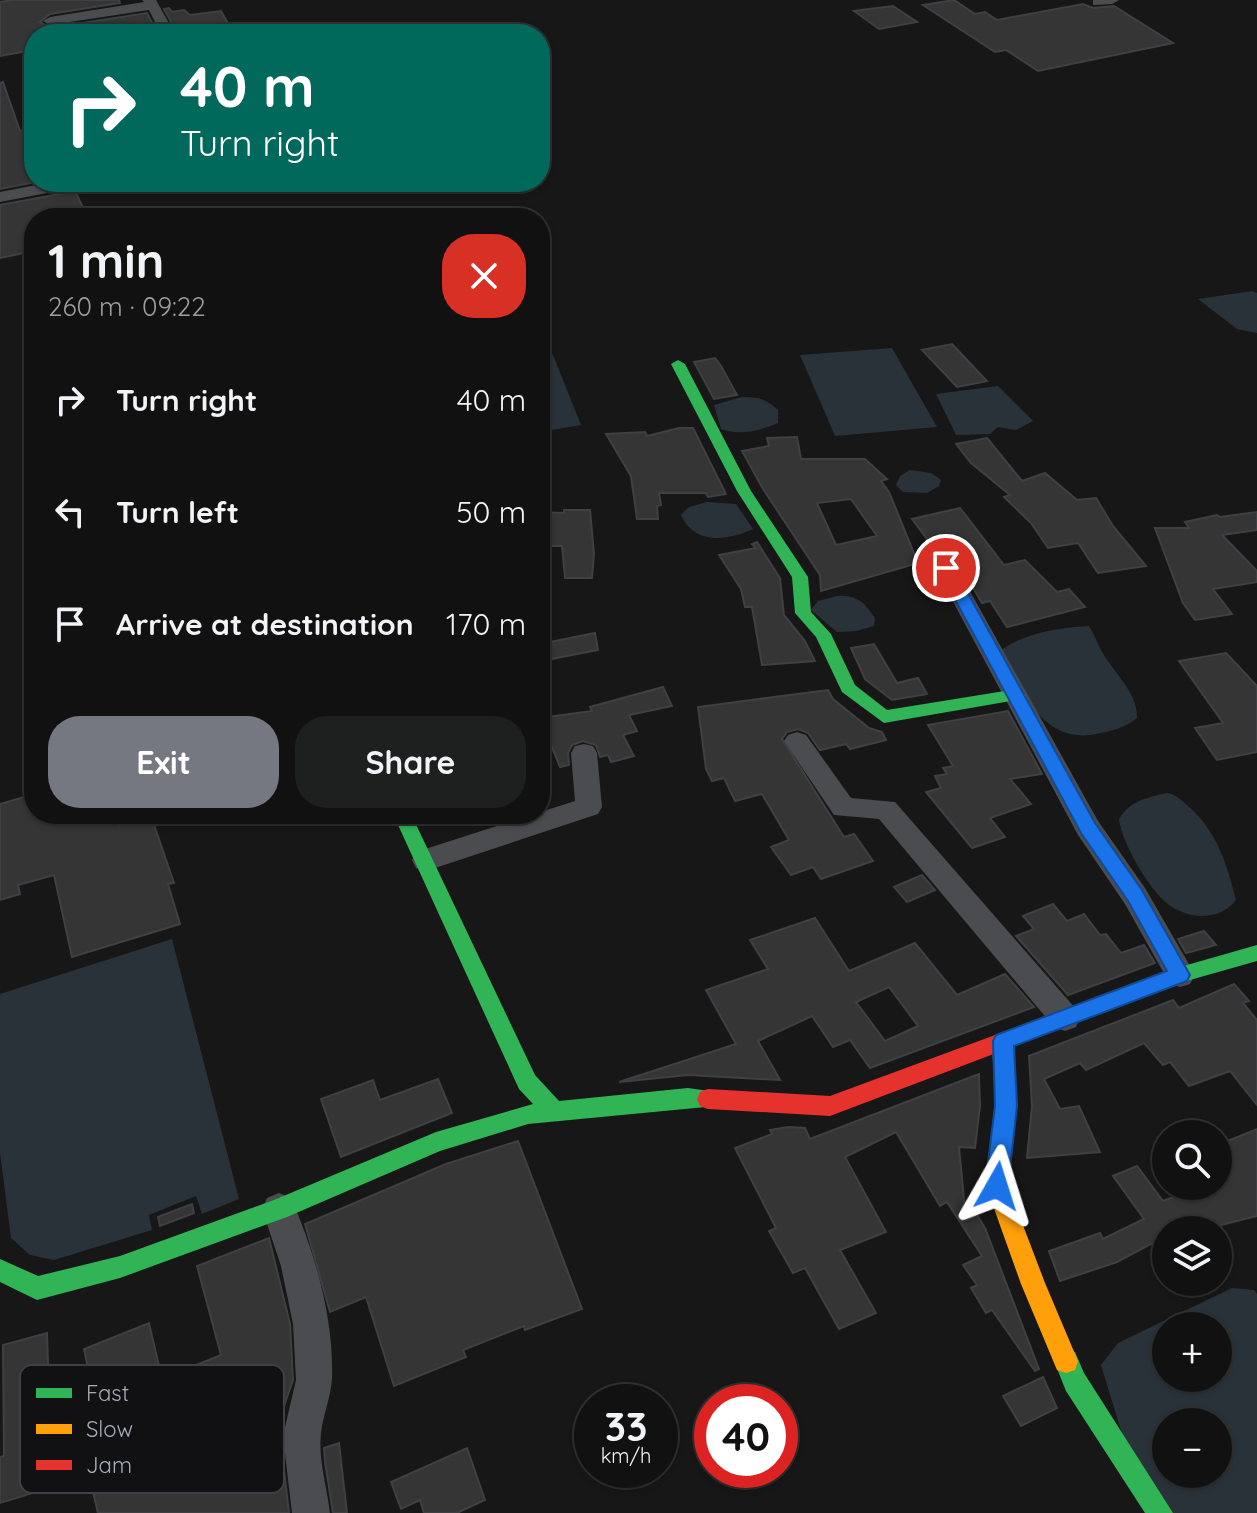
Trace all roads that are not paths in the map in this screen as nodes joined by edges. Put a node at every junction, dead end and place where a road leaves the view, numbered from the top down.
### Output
1 (151, 3) edge
2 (50, 21) dead end
3 (163, 24) edge
4 (26, 192) edge
5 (0, 197) edge
6 (678, 364) dead end
7 (946, 568) dead end
8 (1017, 695) junction
9 (797, 741) dead end
10 (584, 753) dead end
11 (550, 820) edge
12 (407, 824) edge
13 (537, 824) edge
14 (426, 860) junction
15 (1257, 953) edge
16 (1180, 975) junction
17 (1065, 1018) junction
18 (1003, 1041) junction
19 (554, 1111) junction
20 (279, 1209) junction
21 (0, 1270) edge
22 (311, 1513) edge
23 (1160, 1513) edge

1 - 2 street
1 - 3 street
4 - 5 street
6 - 8 street
7 - 8 street
8 - 16 street
9 - 17 street
10 - 11 street
12 - 14 street
13 - 14 street
14 - 19 street
15 - 16 street
16 - 17 street
17 - 18 street
18 - 19 street
18 - 23 street
19 - 20 street
20 - 21 street
20 - 22 street

